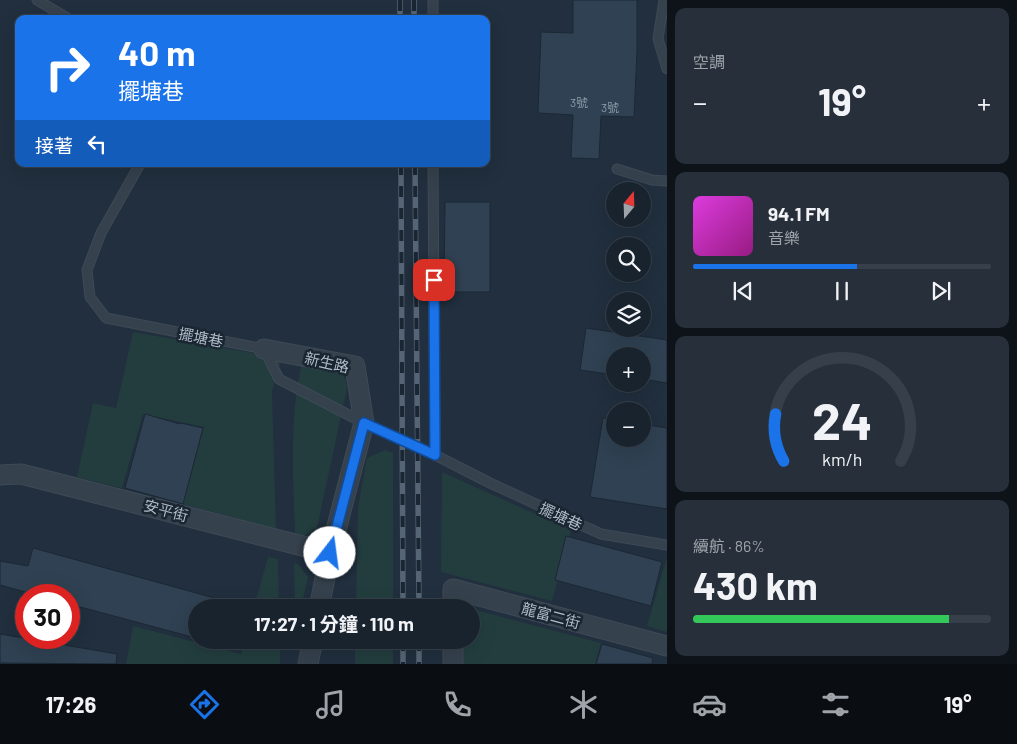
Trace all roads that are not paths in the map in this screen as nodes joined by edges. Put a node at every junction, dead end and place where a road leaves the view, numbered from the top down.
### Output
1 (37, 0) edge
2 (433, 0) edge
3 (664, 0) edge
4 (62, 15) edge
5 (433, 15) edge
6 (667, 69) edge
7 (138, 167) edge
8 (433, 167) edge
9 (617, 169) dead end
10 (667, 181) edge
11 (264, 349) junction
12 (364, 423) junction
13 (435, 455) junction
14 (0, 475) edge
15 (667, 545) edge
16 (330, 553) junction
17 (321, 599) edge
18 (453, 599) edge
19 (667, 646) edge
20 (311, 649) edge
21 (453, 649) edge
22 (308, 664) edge
23 (453, 664) edge

1 - 4 lane
2 - 5 lane
3 - 6 lane
7 - 11 lane, 擺塘巷
8 - 13 lane
9 - 10 lane
11 - 12 lane, 擺塘巷
11 - 12 street, 新生路
12 - 13 lane, 擺塘巷
12 - 16 street, 新生路
13 - 15 lane, 擺塘巷
14 - 16 street, 安平街
16 - 17 street, 新生路
18 - 19 street, 龍富二街
20 - 22 street
21 - 23 street

